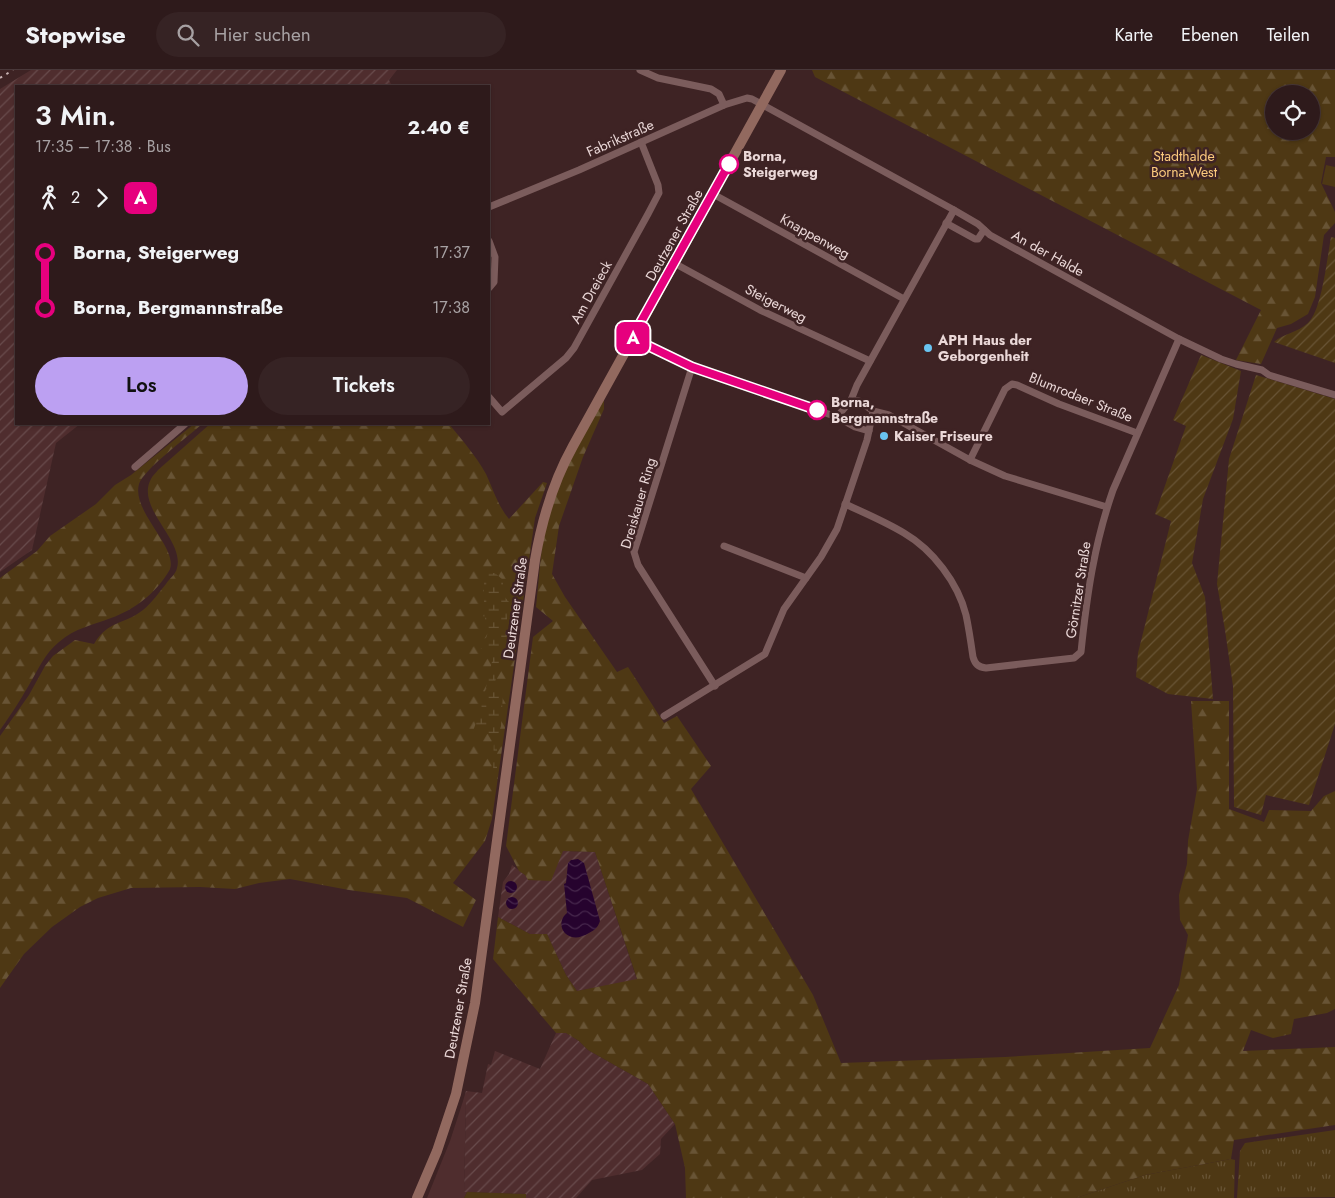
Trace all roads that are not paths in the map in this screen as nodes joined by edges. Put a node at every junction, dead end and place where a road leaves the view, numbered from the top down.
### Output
1 (640, 70) edge
2 (781, 70) edge
3 (762, 104) junction
4 (724, 105) junction
5 (641, 142) junction
6 (713, 194) junction
7 (490, 207) edge
8 (954, 210) junction
9 (946, 223) junction
10 (984, 230) junction
11 (490, 244) edge
12 (674, 263) junction
13 (490, 287) edge
14 (904, 299) junction
15 (632, 338) junction
16 (1178, 338) junction
17 (870, 361) junction
18 (692, 367) junction
19 (1335, 395) edge
20 (490, 397) edge
21 (851, 400) junction
22 (873, 411) junction
23 (837, 417) junction
24 (184, 425) edge
25 (869, 431) junction
26 (1137, 433) junction
27 (970, 460) junction
28 (135, 467) dead end
29 (845, 504) junction
30 (1107, 507) junction
31 (724, 546) dead end
32 (806, 578) junction
33 (715, 686) junction
34 (664, 716) dead end
35 (417, 1198) edge

1 - 4 street
2 - 3 main road, Deutzener Straße
3 - 4 street, Fabrikstraße
3 - 6 main road, Deutzener Straße
3 - 8 street, An der Halde
4 - 5 street, Fabrikstraße
5 - 7 street, Fabrikstraße
5 - 20 street, Am Dreieck
6 - 12 main road, Deutzener Straße
6 - 14 street, Knappenweg
8 - 9 street
8 - 10 street, An der Halde
9 - 10 street
9 - 14 street
10 - 16 street, An der Halde
11 - 13 street
12 - 15 main road, Deutzener Straße
12 - 17 street, Steigerweg
14 - 17 street
15 - 18 street
15 - 35 main road, Deutzener Straße
16 - 19 street, An der Halde
16 - 26 street, Görnitzer Straße
17 - 21 street
18 - 23 street
18 - 33 street, Dreiskauer Ring
21 - 22 street
21 - 23 street
22 - 25 street
22 - 27 street
23 - 25 street
24 - 28 street
25 - 29 street
26 - 27 street, Blumrodaer Straße
26 - 30 street, Görnitzer Straße
27 - 30 street
29 - 30 street, Görnitzer Straße
29 - 32 street
31 - 32 street
32 - 33 street
33 - 34 street

